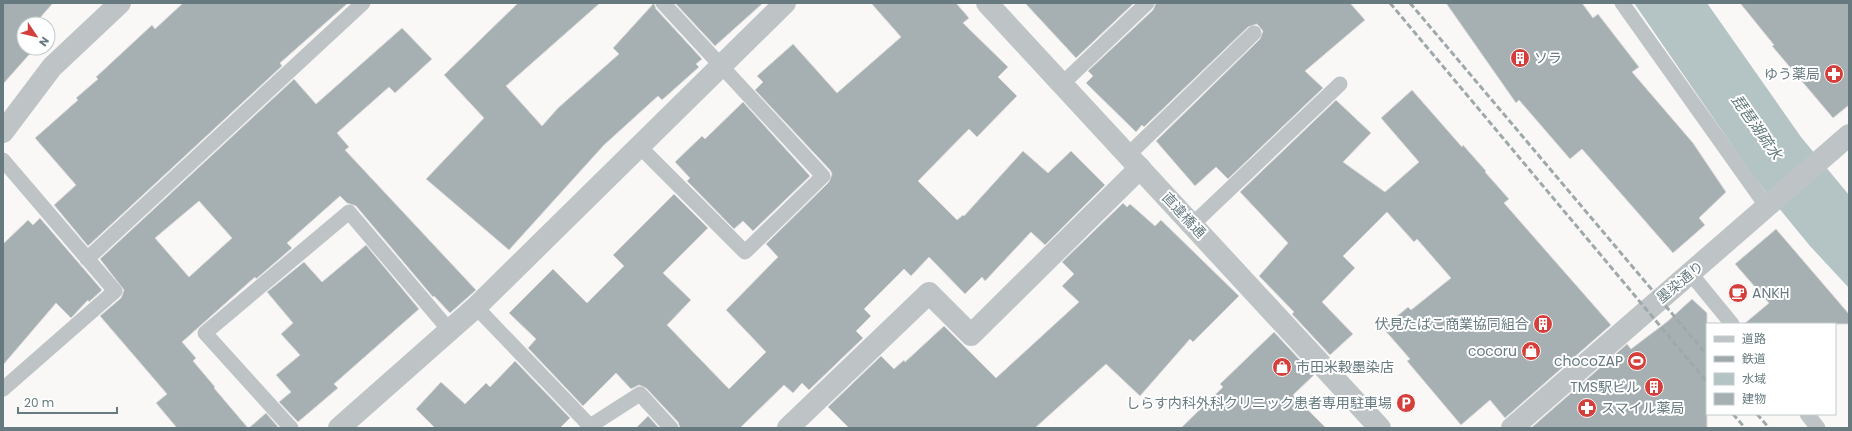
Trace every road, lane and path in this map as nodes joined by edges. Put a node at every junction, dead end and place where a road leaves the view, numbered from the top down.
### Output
1 (120, 3) edge
2 (363, 3) edge
3 (663, 3) edge
4 (785, 3) edge
5 (987, 3) edge
6 (1147, 3) edge
7 (1622, 3) edge
8 (1254, 33) dead end
9 (721, 66) junction
10 (1062, 84) junction
11 (1340, 84) dead end
12 (3, 132) edge
13 (1849, 135) edge
14 (639, 146) junction
15 (3, 160) edge
16 (1134, 162) junction
17 (1767, 207) junction
18 (1192, 225) junction
19 (88, 259) junction
20 (1691, 274) junction
21 (476, 307) junction
22 (1731, 323) edge
23 (450, 330) junction
24 (3, 389) edge
25 (1807, 415) edge
26 (588, 427) edge
27 (291, 428) edge
28 (339, 428) edge
29 (671, 428) edge
30 (788, 428) edge
31 (1380, 428) edge
32 (1512, 428) edge
33 (1818, 428) edge

1 - 12 street
2 - 19 lane
3 - 9 lane
4 - 9 street
5 - 10 street, 直違橋通
6 - 10 lane
7 - 17 lane
8 - 16 lane
9 - 14 street
9 - 14 lane
10 - 16 street, 直違橋通
11 - 18 lane
13 - 17 street, 墨染通り
14 - 21 street
15 - 19 lane
16 - 18 street, 直違橋通
16 - 30 street
17 - 20 street, 墨染通り
18 - 31 street, 直違橋通
19 - 24 lane
20 - 22 lane
20 - 32 street, 墨染通り
21 - 23 street
21 - 26 lane
23 - 27 lane
23 - 28 street
25 - 33 lane
26 - 29 lane

